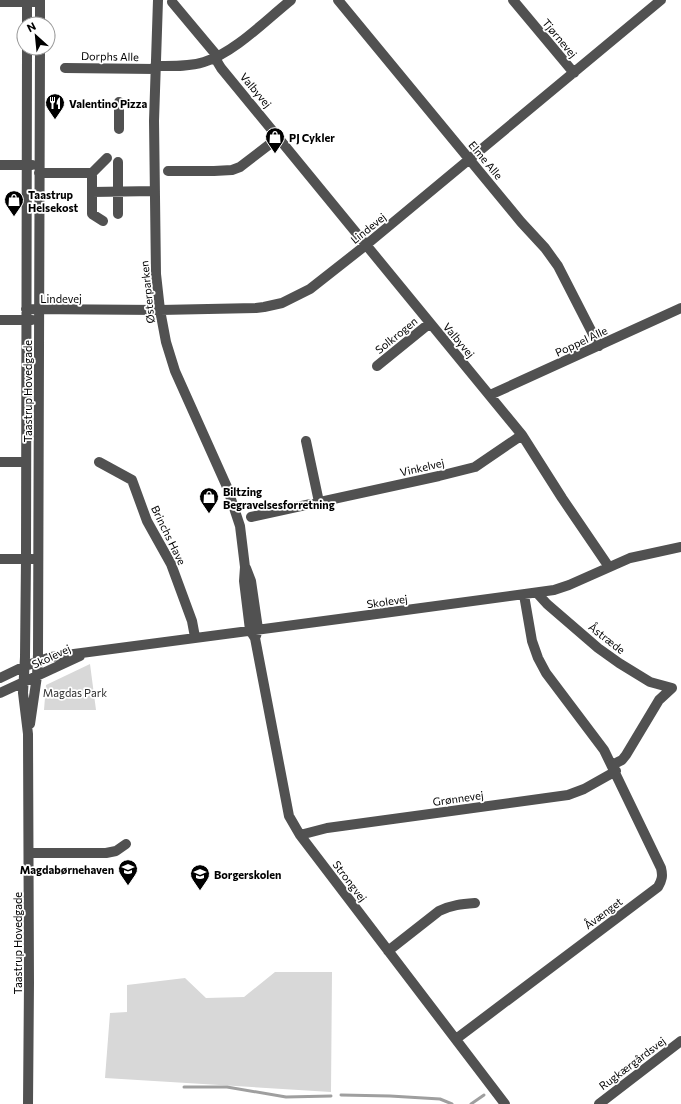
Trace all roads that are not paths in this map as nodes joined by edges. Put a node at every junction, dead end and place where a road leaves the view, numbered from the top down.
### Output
1 (158, 0) edge
2 (291, 0) edge
3 (338, 0) edge
4 (513, 0) edge
5 (661, 0) edge
6 (27, 1) edge
7 (40, 1) edge
8 (0, 2) edge
9 (172, 2) dead end
10 (27, 16) edge
11 (40, 16) edge
12 (27, 56) edge
13 (40, 56) edge
14 (216, 58) junction
15 (65, 68) dead end
16 (155, 68) junction
17 (574, 73) junction
18 (119, 102) dead end
19 (119, 129) dead end
20 (279, 137) junction
21 (107, 158) dead end
22 (469, 159) junction
23 (118, 162) dead end
24 (0, 165) edge
25 (26, 165) junction
26 (39, 169) junction
27 (168, 171) dead end
28 (92, 173) junction
29 (155, 191) junction
30 (92, 192) junction
31 (119, 192) junction
32 (118, 214) dead end
33 (103, 221) dead end
34 (366, 245) junction
35 (681, 308) edge
36 (160, 310) junction
37 (26, 315) junction
38 (39, 315) junction
39 (0, 320) edge
40 (430, 323) junction
41 (599, 346) junction
42 (377, 366) dead end
43 (490, 395) junction
44 (522, 435) junction
45 (306, 442) dead end
46 (0, 462) edge
47 (26, 462) junction
48 (99, 462) dead end
49 (319, 502) junction
50 (252, 517) dead end
51 (681, 547) edge
52 (0, 559) edge
53 (26, 559) junction
54 (39, 559) junction
55 (609, 567) junction
56 (538, 592) junction
57 (524, 595) junction
58 (254, 632) junction
59 (195, 637) junction
60 (88, 652) junction
61 (38, 661) junction
62 (25, 666) junction
63 (37, 676) junction
64 (0, 678) edge
65 (24, 682) junction
66 (0, 693) edge
67 (28, 734) junction
68 (614, 768) junction
69 (300, 835) junction
70 (126, 844) dead end
71 (29, 853) junction
72 (475, 903) dead end
73 (388, 951) junction
74 (456, 1039) junction
75 (681, 1041) edge
76 (28, 1104) edge
77 (505, 1104) edge
78 (598, 1104) edge

1 - 16 street, Østerparken
2 - 14 street, Dorphs Alle
3 - 22 street, Elme Alle
4 - 17 street, Tjørnevej
5 - 17 street, Lindevej
6 - 7 street
6 - 8 street
6 - 10 street
7 - 11 street
9 - 14 street
12 - 25 street, Taastrup Hovedgade
13 - 26 street, Taastrup Hovedgade
14 - 16 street, Dorphs Alle
14 - 20 street, Valbyvej
15 - 16 street, Dorphs Alle
16 - 29 street, Østerparken
17 - 22 street, Lindevej
18 - 19 street
20 - 27 street
20 - 34 street, Valbyvej
21 - 28 street
22 - 34 street, Lindevej
22 - 41 street, Elme Alle
23 - 31 street
24 - 25 street
25 - 26 street
25 - 37 street, Taastrup Hovedgade
26 - 28 street
26 - 38 street, Taastrup Hovedgade
28 - 30 street
29 - 31 street
29 - 36 street, Østerparken
30 - 31 street
30 - 33 street
31 - 32 street
34 - 36 street, Lindevej
34 - 40 street, Valbyvej
35 - 41 street, Poppel Alle
36 - 38 street, Lindevej
36 - 58 street, Østerparken
37 - 38 street, Lindevej
37 - 39 street, Lindevej
37 - 47 street, Taastrup Hovedgade
38 - 54 street, Taastrup Hovedgade
40 - 42 street, Solkrogen
40 - 43 street, Valbyvej
41 - 43 street, Poppel Alle
43 - 44 street, Valbyvej
44 - 49 street, Vinkelvej
44 - 55 street, Valbyvej
45 - 49 street
46 - 47 street
47 - 53 street, Taastrup Hovedgade
48 - 59 street, Brinchs Have
49 - 50 street, Vinkelvej
51 - 55 street, Skolevej
52 - 53 street
53 - 54 street
53 - 62 street, Taastrup Hovedgade
54 - 61 street, Taastrup Hovedgade
55 - 56 street, Skolevej
56 - 57 street, Skolevej
56 - 68 street, Åstræde
57 - 58 street, Skolevej
57 - 68 street, Åvænget
58 - 59 street, Skolevej
58 - 69 street, Strongvej
59 - 60 street, Skolevej
60 - 61 street, Skolevej
60 - 63 street, Skolevej
61 - 62 street, Skolevej
61 - 63 street, Taastrup Hovedgade
62 - 64 street, Skolevej
62 - 65 street, Taastrup Hovedgade
63 - 65 street, Skolevej
63 - 67 street, Taastrup Hovedgade
65 - 66 street, Skolevej
65 - 67 street, Taastrup Hovedgade
67 - 71 street, Taastrup Hovedgade
68 - 69 street, Grønnevej
68 - 74 street, Åvænget
69 - 73 street, Strongvej
70 - 71 street
71 - 76 street, Taastrup Hovedgade
72 - 73 street
73 - 74 street, Strongvej
74 - 77 street, Strongvej
75 - 78 street, Rugkærgårdsvej

